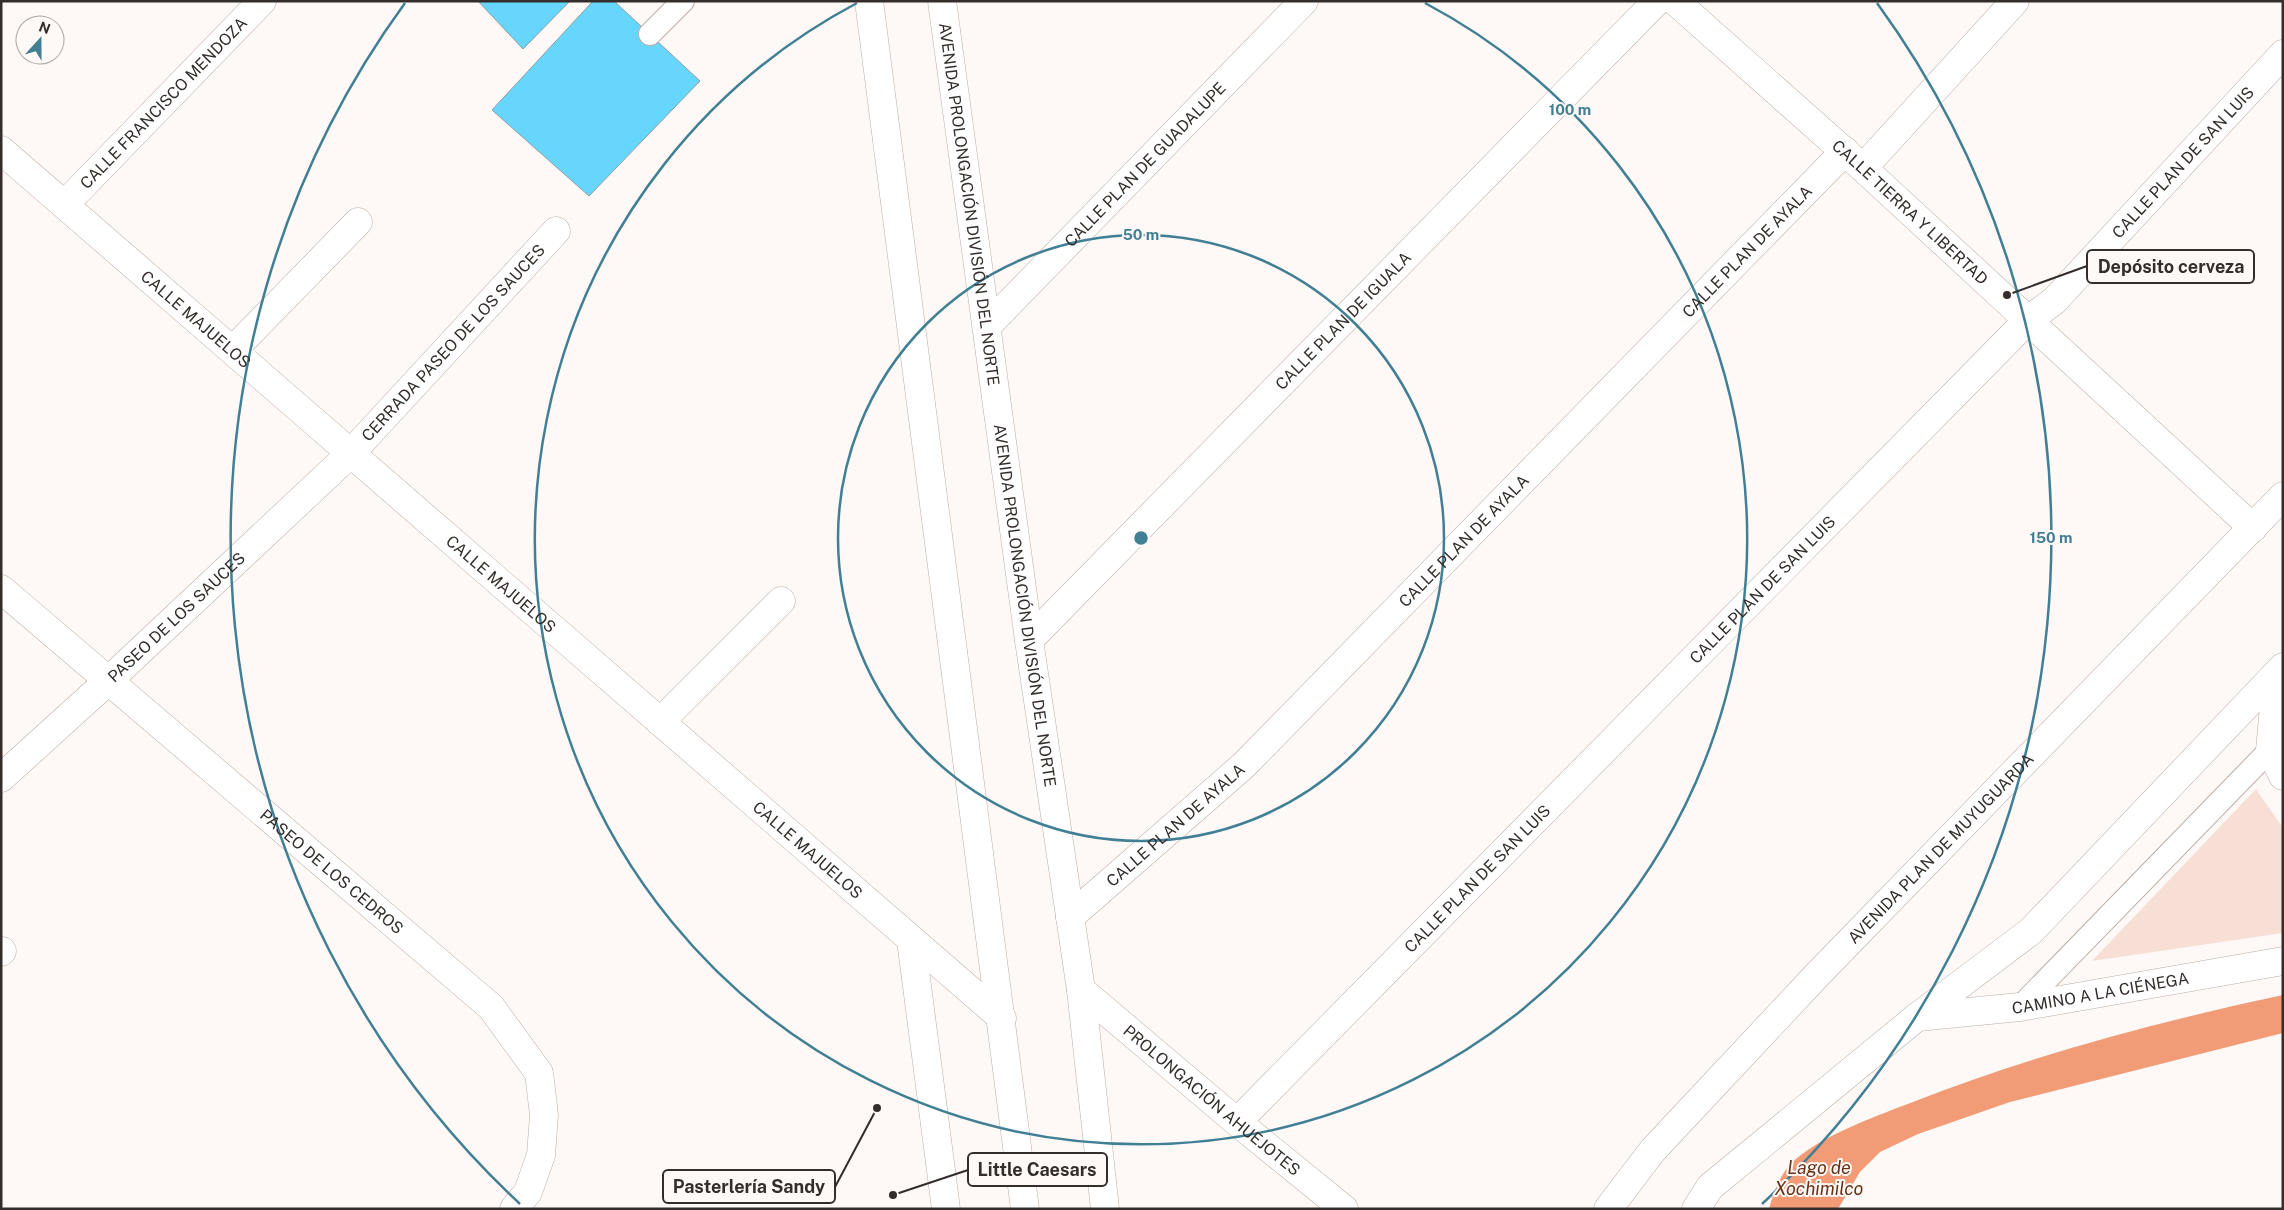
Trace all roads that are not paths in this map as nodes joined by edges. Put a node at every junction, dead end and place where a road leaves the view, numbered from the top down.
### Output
1 (262, 1) edge
2 (683, 1) edge
3 (869, 1) edge
4 (942, 1) edge
5 (1304, 1) edge
6 (1657, 1) edge
7 (1675, 1) edge
8 (2015, 1) edge
9 (650, 34) dead end
10 (2283, 54) edge
11 (1, 150) edge
12 (1854, 160) junction
13 (65, 204) junction
14 (358, 222) dead end
15 (556, 231) dead end
16 (2027, 322) junction
17 (986, 326) junction
18 (233, 350) junction
19 (350, 454) junction
20 (2283, 496) edge
21 (2253, 528) junction
22 (1, 589) edge
23 (781, 601) dead end
24 (1029, 640) junction
25 (2283, 667) edge
26 (108, 681) junction
27 (2283, 682) edge
28 (660, 722) junction
29 (2270, 750) junction
30 (2283, 776) edge
31 (1, 778) edge
32 (1070, 917) junction
33 (911, 940) junction
34 (2283, 961) edge
35 (1081, 990) junction
36 (2020, 1007) junction
37 (1917, 1017) junction
38 (1002, 1018) junction
39 (1237, 1122) junction
40 (514, 1209) edge
41 (946, 1209) edge
42 (1025, 1209) edge
43 (1104, 1209) edge
44 (1344, 1209) edge
45 (1608, 1209) edge
46 (1696, 1209) edge

1 - 13 street, CALLE FRANCISCO MENDOZA
2 - 9 lane
3 - 38 street
4 - 17 street, AVENIDA PROLONGACIÓN DIVISIÓN DEL NORTE
5 - 17 street, CALLE PLAN DE GUADALUPE
6 - 24 street, CALLE PLAN DE IGUALA
7 - 12 street, CALLE TIERRA Y LIBERTAD
8 - 12 street, CALLE PLAN DE AYALA
10 - 16 street, CALLE PLAN DE SAN LUIS
11 - 13 street, CALLE MAJUELOS
12 - 16 street, CALLE TIERRA Y LIBERTAD
12 - 32 street, CALLE PLAN DE AYALA
13 - 18 street, CALLE MAJUELOS
14 - 18 street
15 - 19 street, CERRADA PASEO DE LOS SAUCES
16 - 21 street, CALLE TIERRA Y LIBERTAD
16 - 39 street, CALLE PLAN DE SAN LUIS
17 - 24 street, AVENIDA PROLONGACIÓN DIVISIÓN DEL NORTE
18 - 19 street, CALLE MAJUELOS
19 - 26 street, PASEO DE LOS SAUCES
19 - 28 street, CALLE MAJUELOS
20 - 21 street, AVENIDA PLAN DE MUYUGUARDA
21 - 45 street, AVENIDA PLAN DE MUYUGUARDA
22 - 26 street, PASEO DE LOS CEDROS
23 - 28 street
24 - 32 street, AVENIDA PROLONGACIÓN DIVISIÓN DEL NORTE
25 - 37 street
26 - 31 street, PASEO DE LOS SAUCES
26 - 40 street, PASEO DE LOS CEDROS
27 - 29 street
28 - 33 street, CALLE MAJUELOS
29 - 30 street
29 - 36 lane
32 - 35 street, AVENIDA PROLONGACIÓN DIVISIÓN DEL NORTE
33 - 38 street, CALLE MAJUELOS
33 - 41 street
34 - 36 street, CAMINO A LA CIÉNEGA
35 - 39 street, PROLONGACIÓN AHUEJOTES
35 - 43 street, AVENIDA PROLONGACIÓN DIVISIÓN DEL NORTE
36 - 37 street, CAMINO A LA CIÉNEGA
37 - 46 street
38 - 42 street
39 - 44 street, PROLONGACIÓN AHUEJOTES

